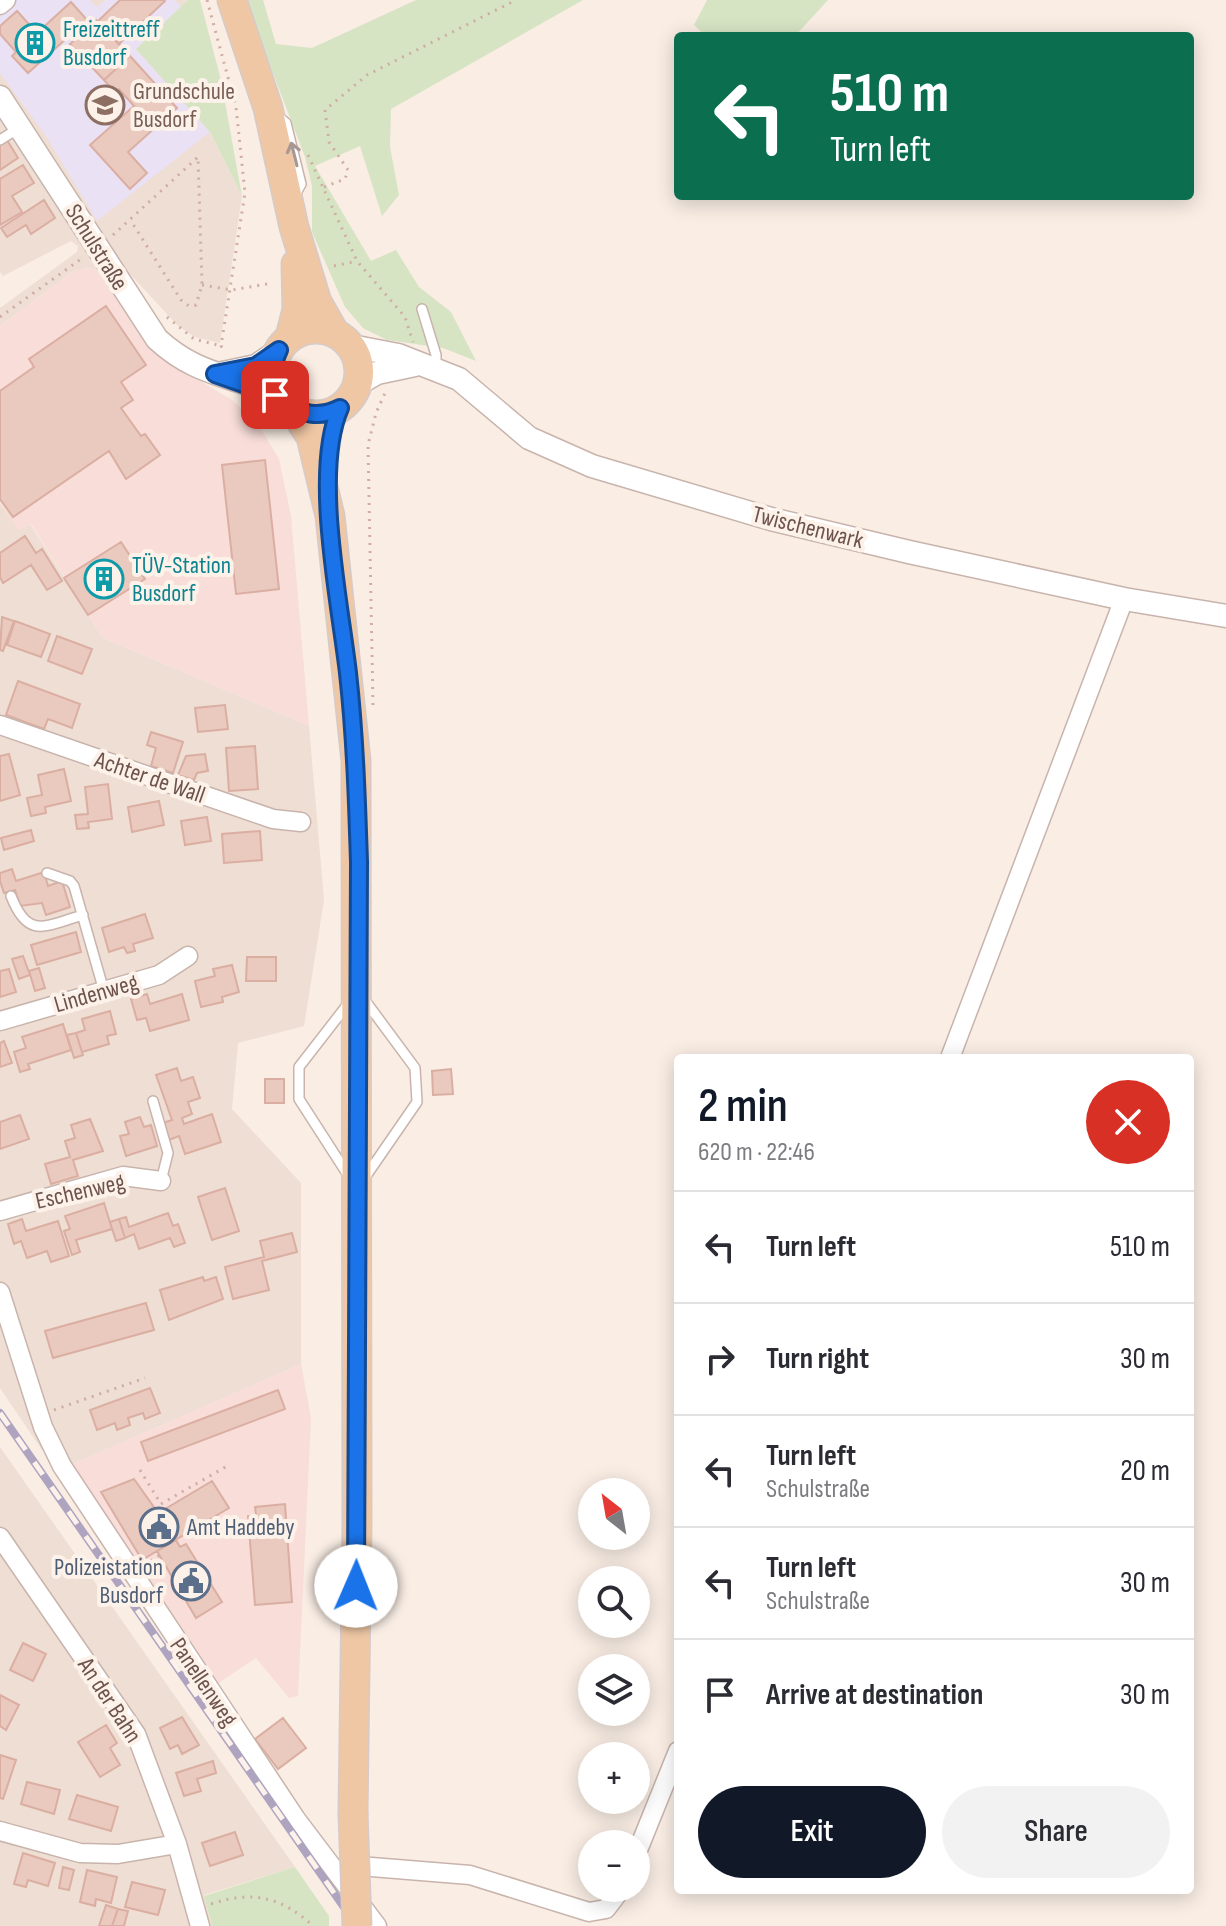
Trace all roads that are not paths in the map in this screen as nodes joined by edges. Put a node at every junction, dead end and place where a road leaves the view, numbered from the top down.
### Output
1 (6, 0) edge
2 (232, 0) edge
3 (0, 5) edge
4 (0, 97) edge
5 (21, 126) junction
6 (0, 140) edge
7 (291, 216) junction
8 (422, 309) dead end
9 (342, 339) junction
10 (285, 343) junction
11 (431, 362) junction
12 (215, 374) junction
13 (358, 384) junction
14 (287, 403) junction
15 (340, 408) junction
16 (330, 516) junction
17 (1124, 599) junction
18 (1226, 616) edge
19 (0, 725) edge
20 (301, 822) dead end
21 (47, 873) dead end
22 (11, 896) dead end
23 (83, 915) junction
24 (188, 956) dead end
25 (104, 991) junction
26 (358, 991) junction
27 (0, 1021) edge
28 (952, 1054) edge
29 (153, 1101) dead end
30 (161, 1181) joint
31 (357, 1189) junction
32 (0, 1211) edge
33 (0, 1292) edge
34 (0, 1537) edge
35 (674, 1761) edge
36 (646, 1830) edge
37 (0, 1831) edge
38 (177, 1844) junction
39 (330, 1863) junction
40 (611, 1902) edge
41 (198, 1918) edge
42 (357, 1926) edge
43 (377, 1926) edge

1 - 3 street
2 - 7 main road
4 - 5 street, Schulstraße
5 - 6 lane
5 - 12 street, Schulstraße
7 - 9 main road
7 - 10 main road
8 - 11 lane
9 - 10 main road
9 - 11 street, Twischenwark
9 - 13 main road
10 - 12 street
10 - 14 main road
11 - 13 street
11 - 17 street, Twischenwark
12 - 14 street, Schulstraße
13 - 15 main road
14 - 15 main road
14 - 16 main road
15 - 16 main road
16 - 26 main road
17 - 18 street, Twischenwark
17 - 28 street
19 - 20 street, Achter de Wall
21 - 23 lane
22 - 23 lane
23 - 25 lane
24 - 25 street, Lindenweg
25 - 27 street, Lindenweg
26 - 31 main road
26 - 31 lane
26 - 31 lane
29 - 30 lane
30 - 32 street, Eschenweg
31 - 42 main road, bridge
33 - 39 street, Panellenweg
34 - 38 street, An der Bahn
35 - 36 street
37 - 38 street
38 - 41 street, An der Bahn
39 - 40 street
39 - 43 street, Panellenweg

